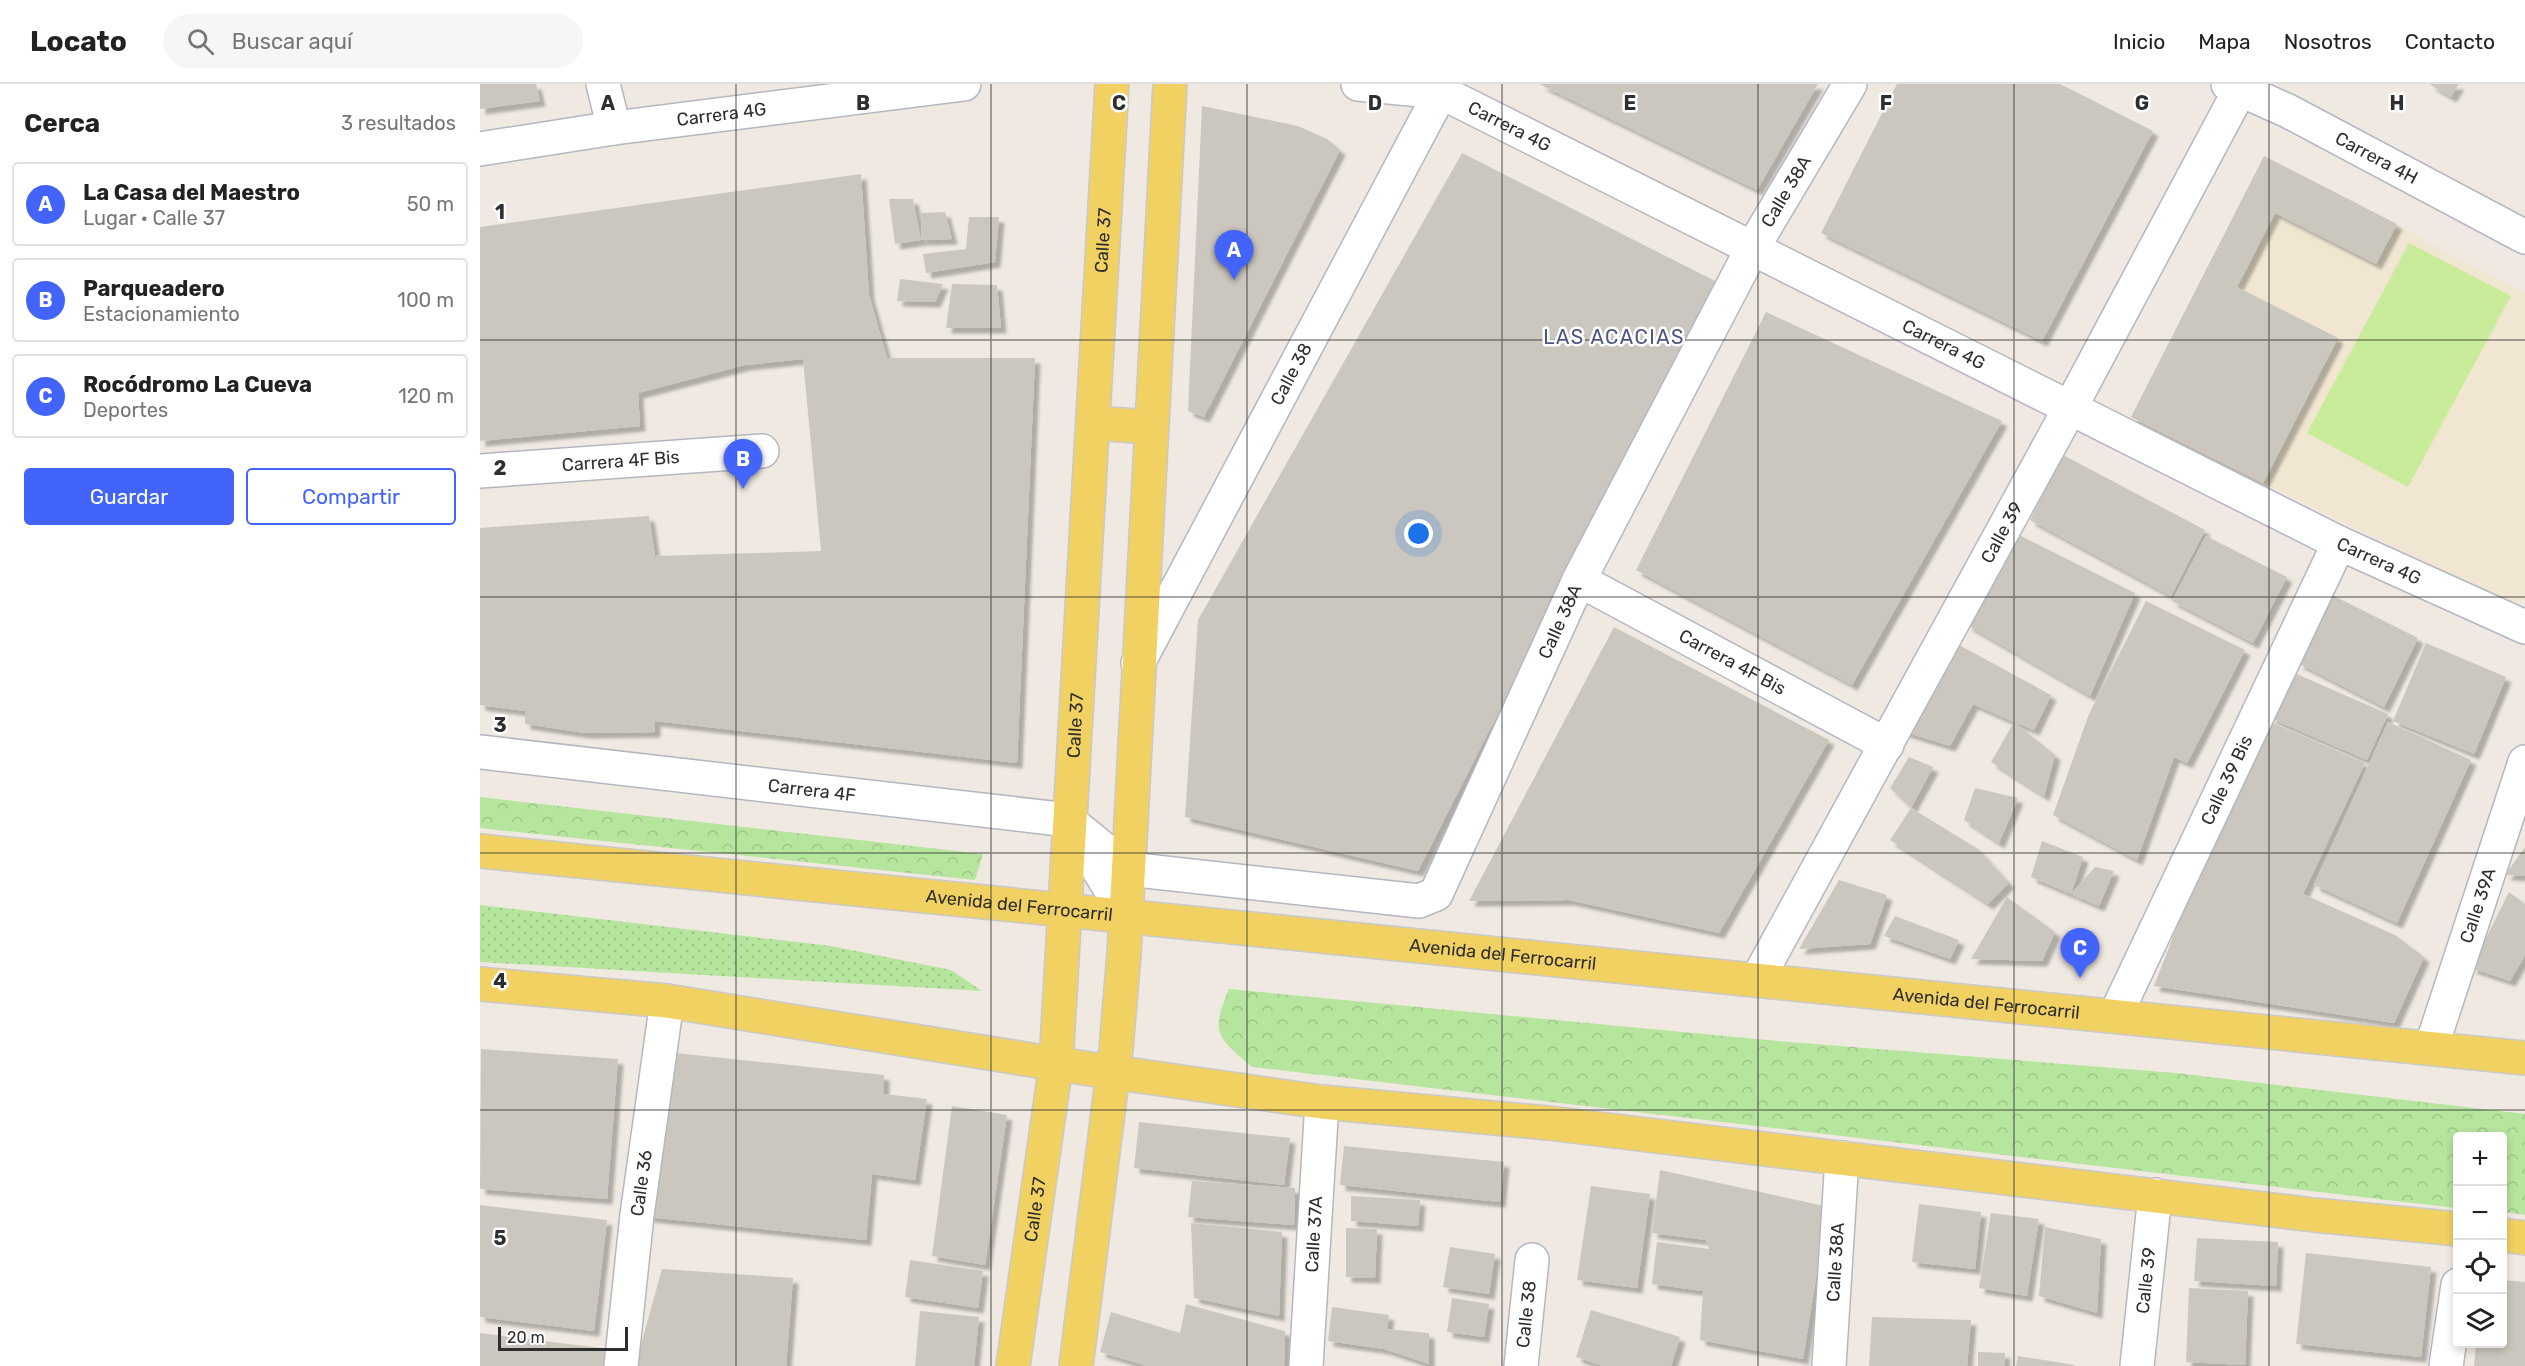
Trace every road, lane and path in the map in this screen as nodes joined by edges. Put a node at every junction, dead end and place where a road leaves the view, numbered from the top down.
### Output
1 (603, 84) edge
2 (964, 84) edge
3 (1112, 84) edge
4 (1170, 84) edge
5 (1358, 84) edge
6 (1851, 84) edge
7 (2237, 86) edge
8 (1443, 88) edge
9 (614, 128) junction
10 (480, 149) edge
11 (2525, 237) edge
12 (1752, 249) junction
13 (2070, 408) junction
14 (1093, 423) junction
15 (1151, 427) junction
16 (762, 452) dead end
17 (480, 471) edge
18 (2339, 543) junction
19 (1579, 580) junction
20 (2525, 627) edge
21 (1137, 663) junction
22 (1887, 745) junction
23 (480, 752) edge
24 (2525, 762) edge
25 (1068, 820) junction
26 (480, 851) edge
27 (1128, 869) junction
28 (1065, 909) junction
29 (1126, 915) junction
30 (1756, 980) junction
31 (480, 984) edge
32 (667, 1001) junction
33 (2115, 1016) junction
34 (2431, 1048) junction
35 (2525, 1058) edge
36 (1056, 1064) junction
37 (1113, 1072) junction
38 (1322, 1102) junction
39 (1842, 1158) junction
40 (2155, 1195) junction
41 (2453, 1229) edge
42 (2507, 1236) edge
43 (2525, 1238) edge
44 (1532, 1260) dead end
45 (2456, 1294) edge
46 (621, 1366) edge
47 (1013, 1366) edge
48 (1076, 1366) edge
49 (1306, 1366) edge
50 (1521, 1366) edge
51 (1829, 1366) edge
52 (2137, 1366) edge
53 (2446, 1366) edge

1 - 9 street
2 - 9 street, Carrera 4G
3 - 14 main road, Calle 37
4 - 15 main road
5 - 8 street, Carrera 4G
6 - 12 street, Calle 38A
7 - 11 street, Carrera 4H
7 - 13 street, Calle 39
8 - 12 street, Carrera 4G
8 - 21 street, Calle 38
9 - 10 street, Carrera 4G
12 - 13 street, Carrera 4G
12 - 19 street, Calle 38A
13 - 18 street, Carrera 4G
13 - 22 street, Calle 39
14 - 15 main road
14 - 25 main road, Calle 37
15 - 21 main road
16 - 17 street, Carrera 4F Bis
18 - 20 street, Carrera 4G
18 - 33 street, Calle 39 Bis
19 - 22 street, Carrera 4F Bis
19 - 27 street, Calle 38A
21 - 27 main road
22 - 30 street, Calle 39
23 - 25 street, Carrera 4F
24 - 34 street, Calle 39A
25 - 27 street
25 - 28 main road, Calle 37
25 - 29 street
26 - 28 main road, Avenida del Ferrocarril
27 - 29 main road
28 - 29 main road, Avenida del Ferrocarril
28 - 36 main road, Calle 37
29 - 30 main road, Avenida del Ferrocarril
29 - 37 main road
30 - 33 main road, Avenida del Ferrocarril
31 - 32 main road
32 - 36 main road
32 - 46 street, Calle 36
33 - 34 main road, Avenida del Ferrocarril
34 - 35 main road, Avenida del Ferrocarril
36 - 37 main road
36 - 47 main road, Calle 37
37 - 38 main road
37 - 48 main road
38 - 39 main road
38 - 49 street, Calle 37A
39 - 40 main road
39 - 51 street, Calle 38A
40 - 41 main road
40 - 52 street, Calle 39
42 - 43 main road
44 - 50 street, Calle 38
45 - 53 street

